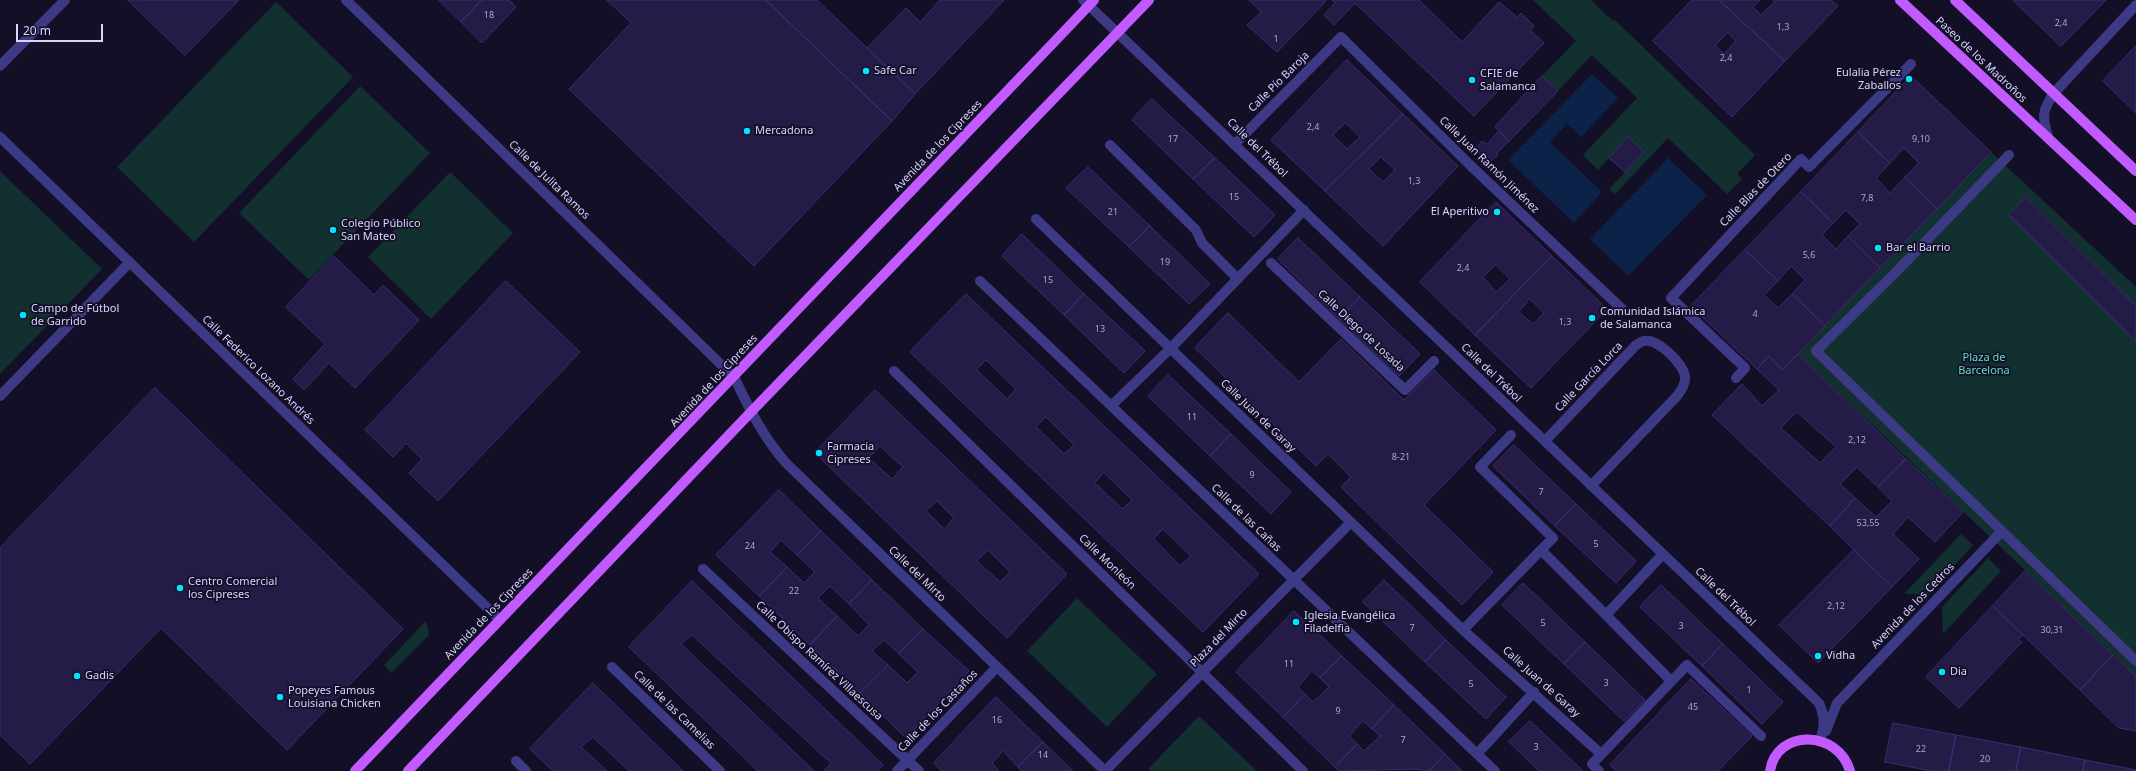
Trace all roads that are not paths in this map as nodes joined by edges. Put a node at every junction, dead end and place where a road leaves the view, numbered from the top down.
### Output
1 (65, 0) edge
2 (346, 0) edge
3 (1149, 0) edge
4 (1900, 0) edge
5 (1955, 0) edge
6 (1089, 2) edge
7 (2136, 5) edge
8 (1119, 32) junction
9 (1341, 37) joint
10 (1911, 64) dead end
11 (0, 66) edge
12 (2054, 93) junction
13 (2048, 136) junction
14 (0, 137) edge
15 (1235, 144) junction
16 (1110, 145) dead end
17 (2009, 155) dead end
18 (2136, 171) edge
19 (1304, 210) junction
20 (1036, 219) dead end
21 (2136, 220) edge
22 (130, 262) junction
23 (1271, 263) dead end
24 (1238, 278) junction
25 (980, 282) dead end
26 (1622, 309) dead end
27 (1171, 348) junction
28 (1434, 361) dead end
29 (894, 371) dead end
30 (734, 377) junction
31 (1736, 378) dead end
32 (0, 396) edge
33 (1112, 405) junction
34 (751, 412) junction
35 (1511, 435) dead end
36 (1545, 441) junction
37 (1591, 486) junction
38 (1351, 522) junction
39 (2002, 531) junction
40 (1541, 550) junction
41 (1664, 554) junction
42 (703, 569) dead end
43 (1293, 580) junction
44 (1606, 616) junction
45 (500, 620) junction
46 (1463, 630) junction
47 (2136, 661) edge
48 (612, 667) dead end
49 (997, 668) junction
50 (1203, 672) junction
51 (1671, 681) junction
52 (1534, 692) junction
53 (1761, 736) dead end
54 (1821, 741) junction
55 (1478, 754) junction
56 (1601, 754) junction
57 (908, 760) junction
58 (516, 761) dead end
59 (355, 771) edge
60 (408, 771) edge
61 (526, 771) edge
62 (720, 771) edge
63 (897, 771) edge
64 (919, 771) edge
65 (1105, 771) edge
66 (1303, 771) edge
67 (1495, 771) edge
68 (1599, 771) edge
69 (1770, 771) edge
70 (1850, 771) edge

1 - 11 street
2 - 30 street, Calle de Julita Ramos
3 - 8 main road
4 - 13 main road, Paseo de los Madroños
5 - 12 main road
6 - 8 street, Avenida de los Cipreses
6 - 30 main road, Avenida de los Cipreses
7 - 12 street
8 - 15 street, Calle del Trébol
8 - 34 main road
9 - 15 street, Calle Pío Baroja
9 - 26 street, Calle Juan Ramón Jiménez
10 - 31 street, Calle Blas de Otero
12 - 13 street
12 - 18 main road
13 - 21 main road
14 - 22 street, Calle Federico Lozano Andrés
15 - 19 street, Calle del Trébol
16 - 24 street
17 - 39 street
19 - 24 street
19 - 36 street, Calle del Trébol
20 - 27 street, Calle Juan de Garay
22 - 32 street
22 - 45 street, Calle Federico Lozano Andrés
23 - 28 street, Calle Diego de Losada
24 - 27 street
25 - 33 street, Calle de las Cañas
27 - 33 street
27 - 38 street, Calle Juan de Garay
29 - 50 street, Calle Monleón
30 - 34 street, Calle del Mirto
30 - 45 main road, Avenida de los Cipreses
33 - 43 street, Calle de las Cañas
34 - 49 street, Calle del Mirto
34 - 60 main road
35 - 40 street
36 - 37 street, Calle del Trébol
36 - 37 street, Calle García Lorca
37 - 41 street, Calle del Trébol
38 - 43 street, Plaza del Mirto
38 - 46 street, Calle Juan de Garay
39 - 47 street
39 - 54 street, Avenida de los Cedros
40 - 44 street
40 - 46 street
41 - 44 street
41 - 54 street, Calle del Trébol
42 - 57 street, Calle Obispo Ramírez Villaescusa
43 - 50 street, Plaza del Mirto
43 - 55 street, Calle de las Cañas
44 - 51 street
45 - 59 main road, Avenida de los Cipreses
46 - 52 street, Calle Juan de Garay
48 - 62 street, Calle de las Camelias
49 - 57 street, Calle de los Castaños
49 - 65 street, Calle del Mirto
50 - 65 street, Plaza del Mirto
50 - 66 street, Calle Monleón
51 - 53 street
51 - 56 street
52 - 55 street
52 - 56 street, Calle Juan de Garay
54 - 69 main road
54 - 70 main road
55 - 67 street, Calle de las Cañas
56 - 68 street
57 - 63 street, Calle de los Castaños
57 - 64 street, Calle Obispo Ramírez Villaescusa
58 - 61 street

